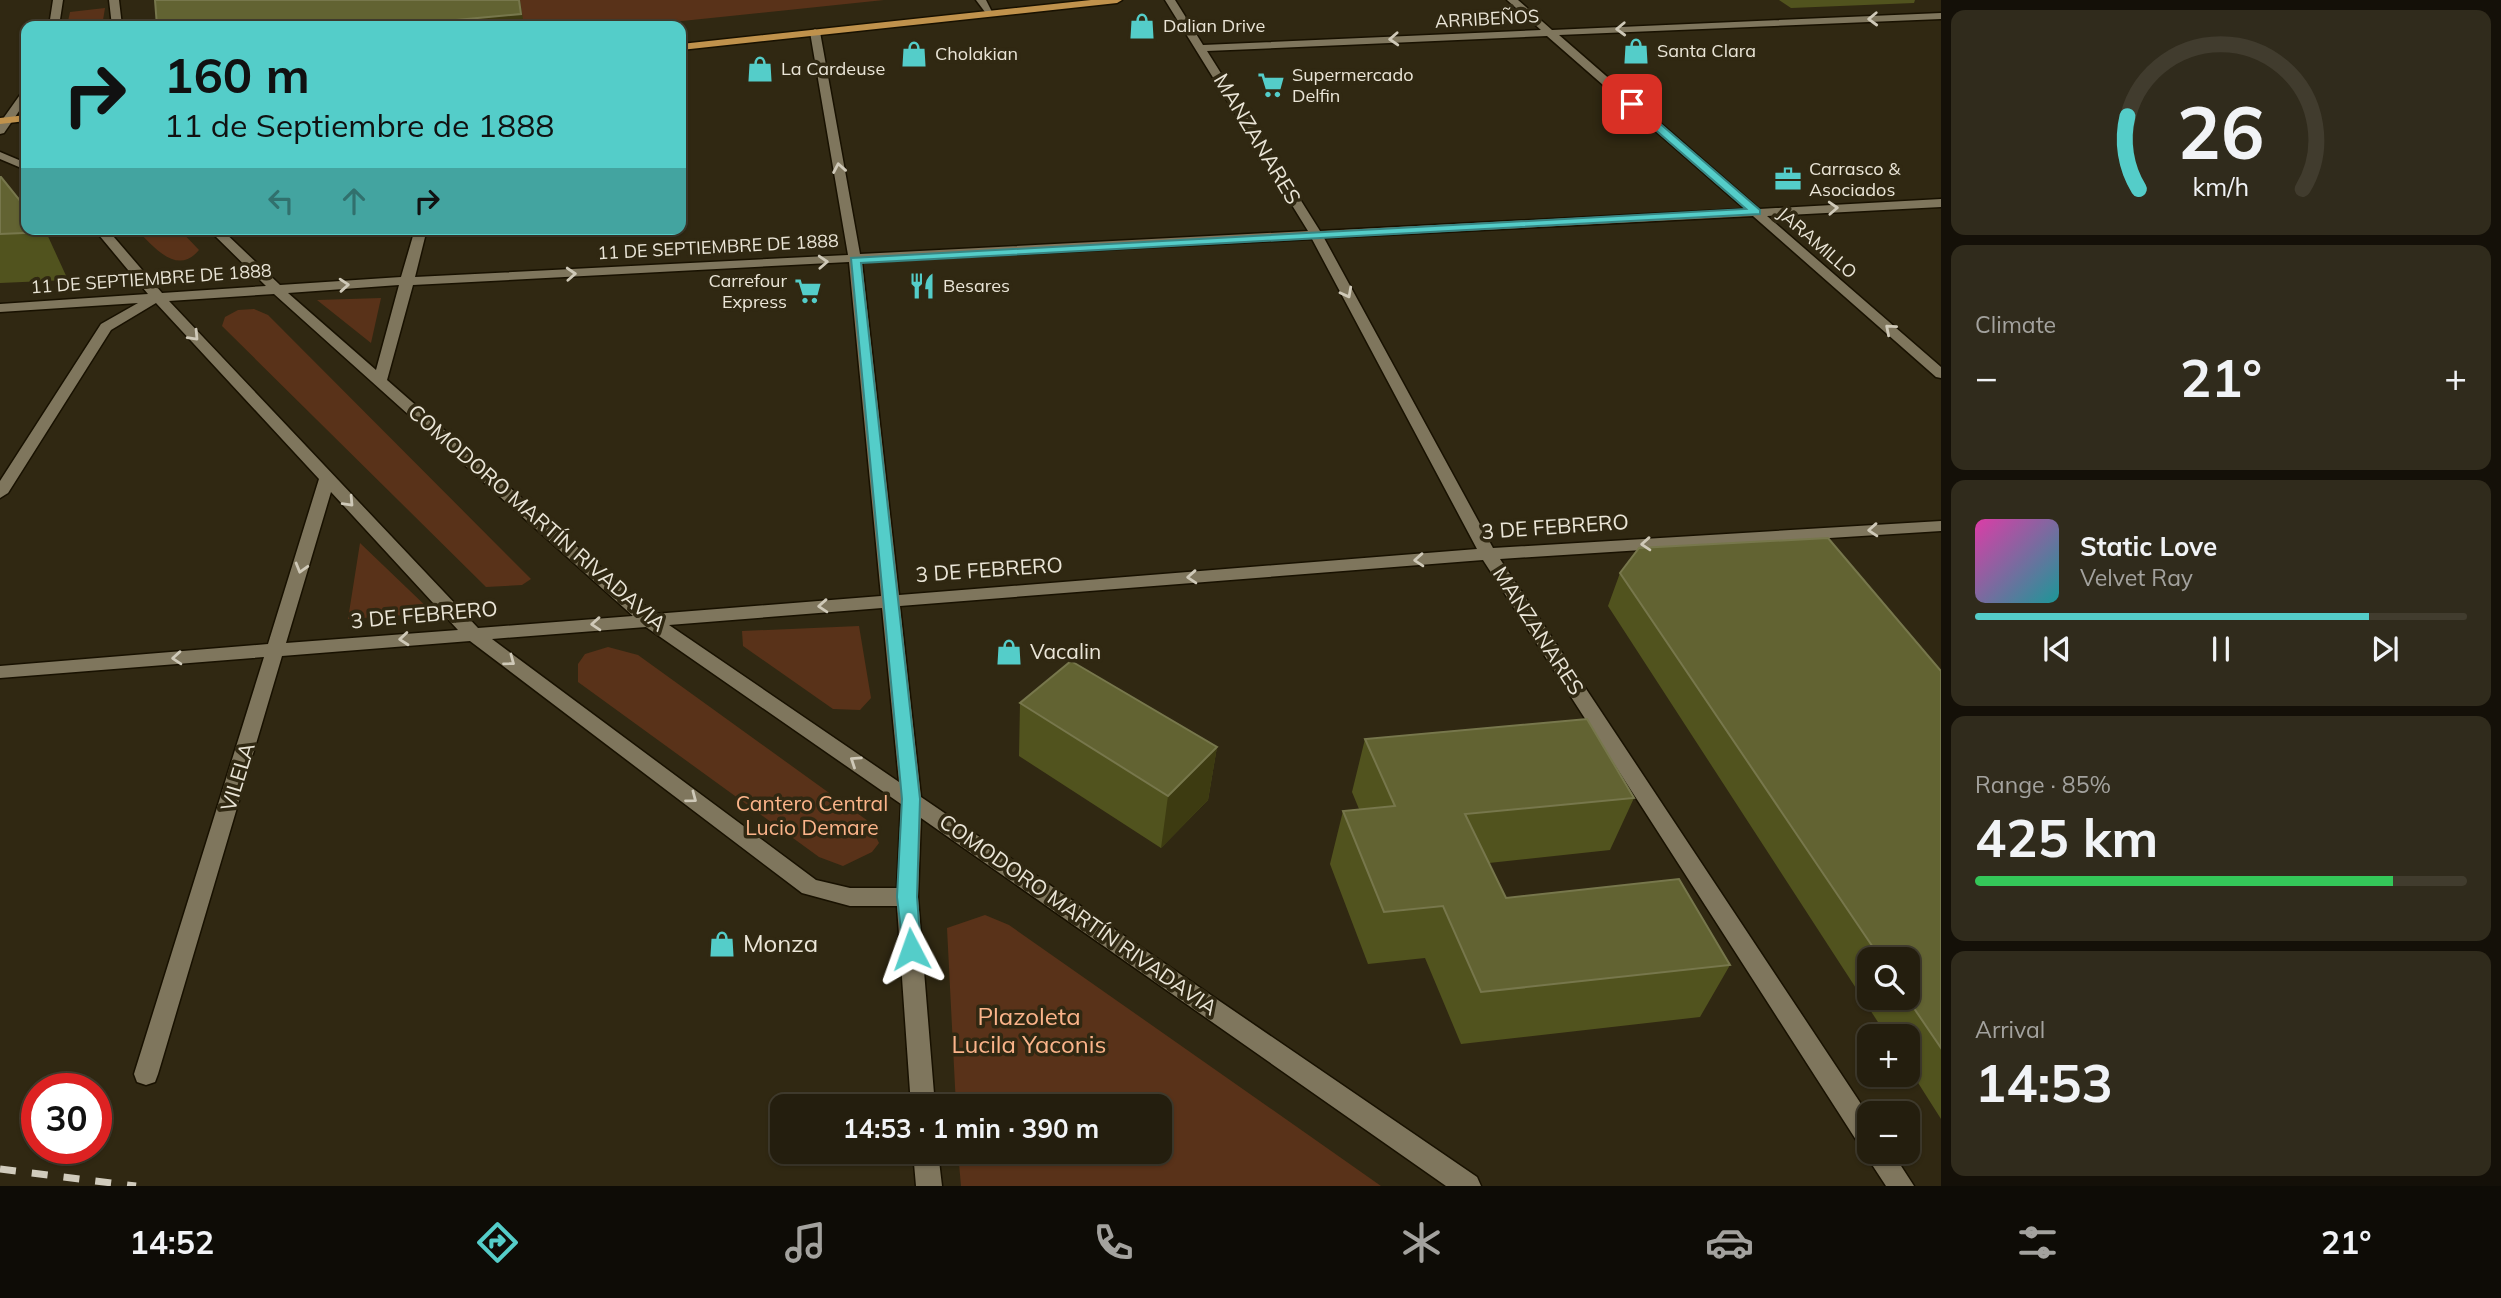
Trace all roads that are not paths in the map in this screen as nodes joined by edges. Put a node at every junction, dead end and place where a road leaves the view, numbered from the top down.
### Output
1 (58, 0) edge
2 (114, 0) edge
3 (981, 0) edge
4 (1117, 0) edge
5 (1170, 0) edge
6 (1512, 0) edge
7 (992, 13) junction
8 (1941, 16) edge
9 (55, 21) edge
10 (116, 21) edge
11 (815, 32) junction
12 (1549, 32) junction
13 (686, 46) edge
14 (1202, 48) junction
15 (21, 100) edge
16 (21, 119) edge
17 (2, 124) edge
18 (0, 155) edge
19 (21, 165) edge
20 (1941, 203) edge
21 (1756, 212) junction
22 (1315, 233) junction
23 (105, 235) edge
24 (220, 235) edge
25 (419, 235) edge
26 (855, 260) junction
27 (406, 281) junction
28 (276, 289) junction
29 (158, 297) junction
30 (0, 308) edge
31 (1941, 374) edge
32 (380, 380) junction
33 (327, 479) junction
34 (0, 493) edge
35 (1941, 526) edge
36 (1488, 554) junction
37 (891, 601) junction
38 (649, 620) junction
39 (472, 633) junction
40 (277, 651) junction
41 (0, 672) edge
42 (911, 799) junction
43 (907, 897) junction
44 (146, 1074) dead end
45 (922, 1094) edge
46 (1857, 1120) edge
47 (927, 1164) edge
48 (1886, 1164) edge
49 (929, 1186) edge
50 (1468, 1186) edge
51 (1901, 1186) edge

1 - 9 street
2 - 10 street
3 - 7 street
4 - 7 main road
5 - 14 street, MANZANARES
6 - 12 street, JARAMILLO
7 - 11 main road
8 -> 12 street, ARRIBEÑOS
11 - 13 main road
26 -> 11 street
12 -> 14 street, ARRIBEÑOS
12 - 21 street, JARAMILLO
14 - 22 street, MANZANARES
15 - 17 street
16 - 17 main road
18 - 19 street
21 -> 20 street, 11 DE SEPTIEMBRE DE 1888
21 - 22 street, 11 DE SEPTIEMBRE DE 1888
31 -> 21 street, JARAMILLO
22 - 26 street, 11 DE SEPTIEMBRE DE 1888
22 -> 36 street, MANZANARES
23 - 29 street
24 - 28 street, COMODORO MARTÍN RIVADAVIA
25 - 27 street
27 -> 26 street, 11 DE SEPTIEMBRE DE 1888
26 - 37 street
28 -> 27 street, 11 DE SEPTIEMBRE DE 1888
27 - 32 street
28 - 29 street, 11 DE SEPTIEMBRE DE 1888
28 - 32 street, COMODORO MARTÍN RIVADAVIA
29 - 30 street, 11 DE SEPTIEMBRE DE 1888
29 -> 33 street
29 - 34 street
32 - 38 street, COMODORO MARTÍN RIVADAVIA
33 -> 39 street
33 -> 40 street, VILELA
35 -> 36 street, 3 DE FEBRERO
36 -> 37 street, 3 DE FEBRERO
36 - 46 street, MANZANARES
37 -> 38 street, 3 DE FEBRERO
37 - 42 street
38 -> 39 street, 3 DE FEBRERO
42 -> 38 street, COMODORO MARTÍN RIVADAVIA
39 -> 40 street, 3 DE FEBRERO
39 -> 43 street
40 -> 41 street, 3 DE FEBRERO
40 - 44 street, VILELA
42 - 43 street
42 - 50 street, COMODORO MARTÍN RIVADAVIA
43 - 45 street
47 - 49 street
48 - 51 street

